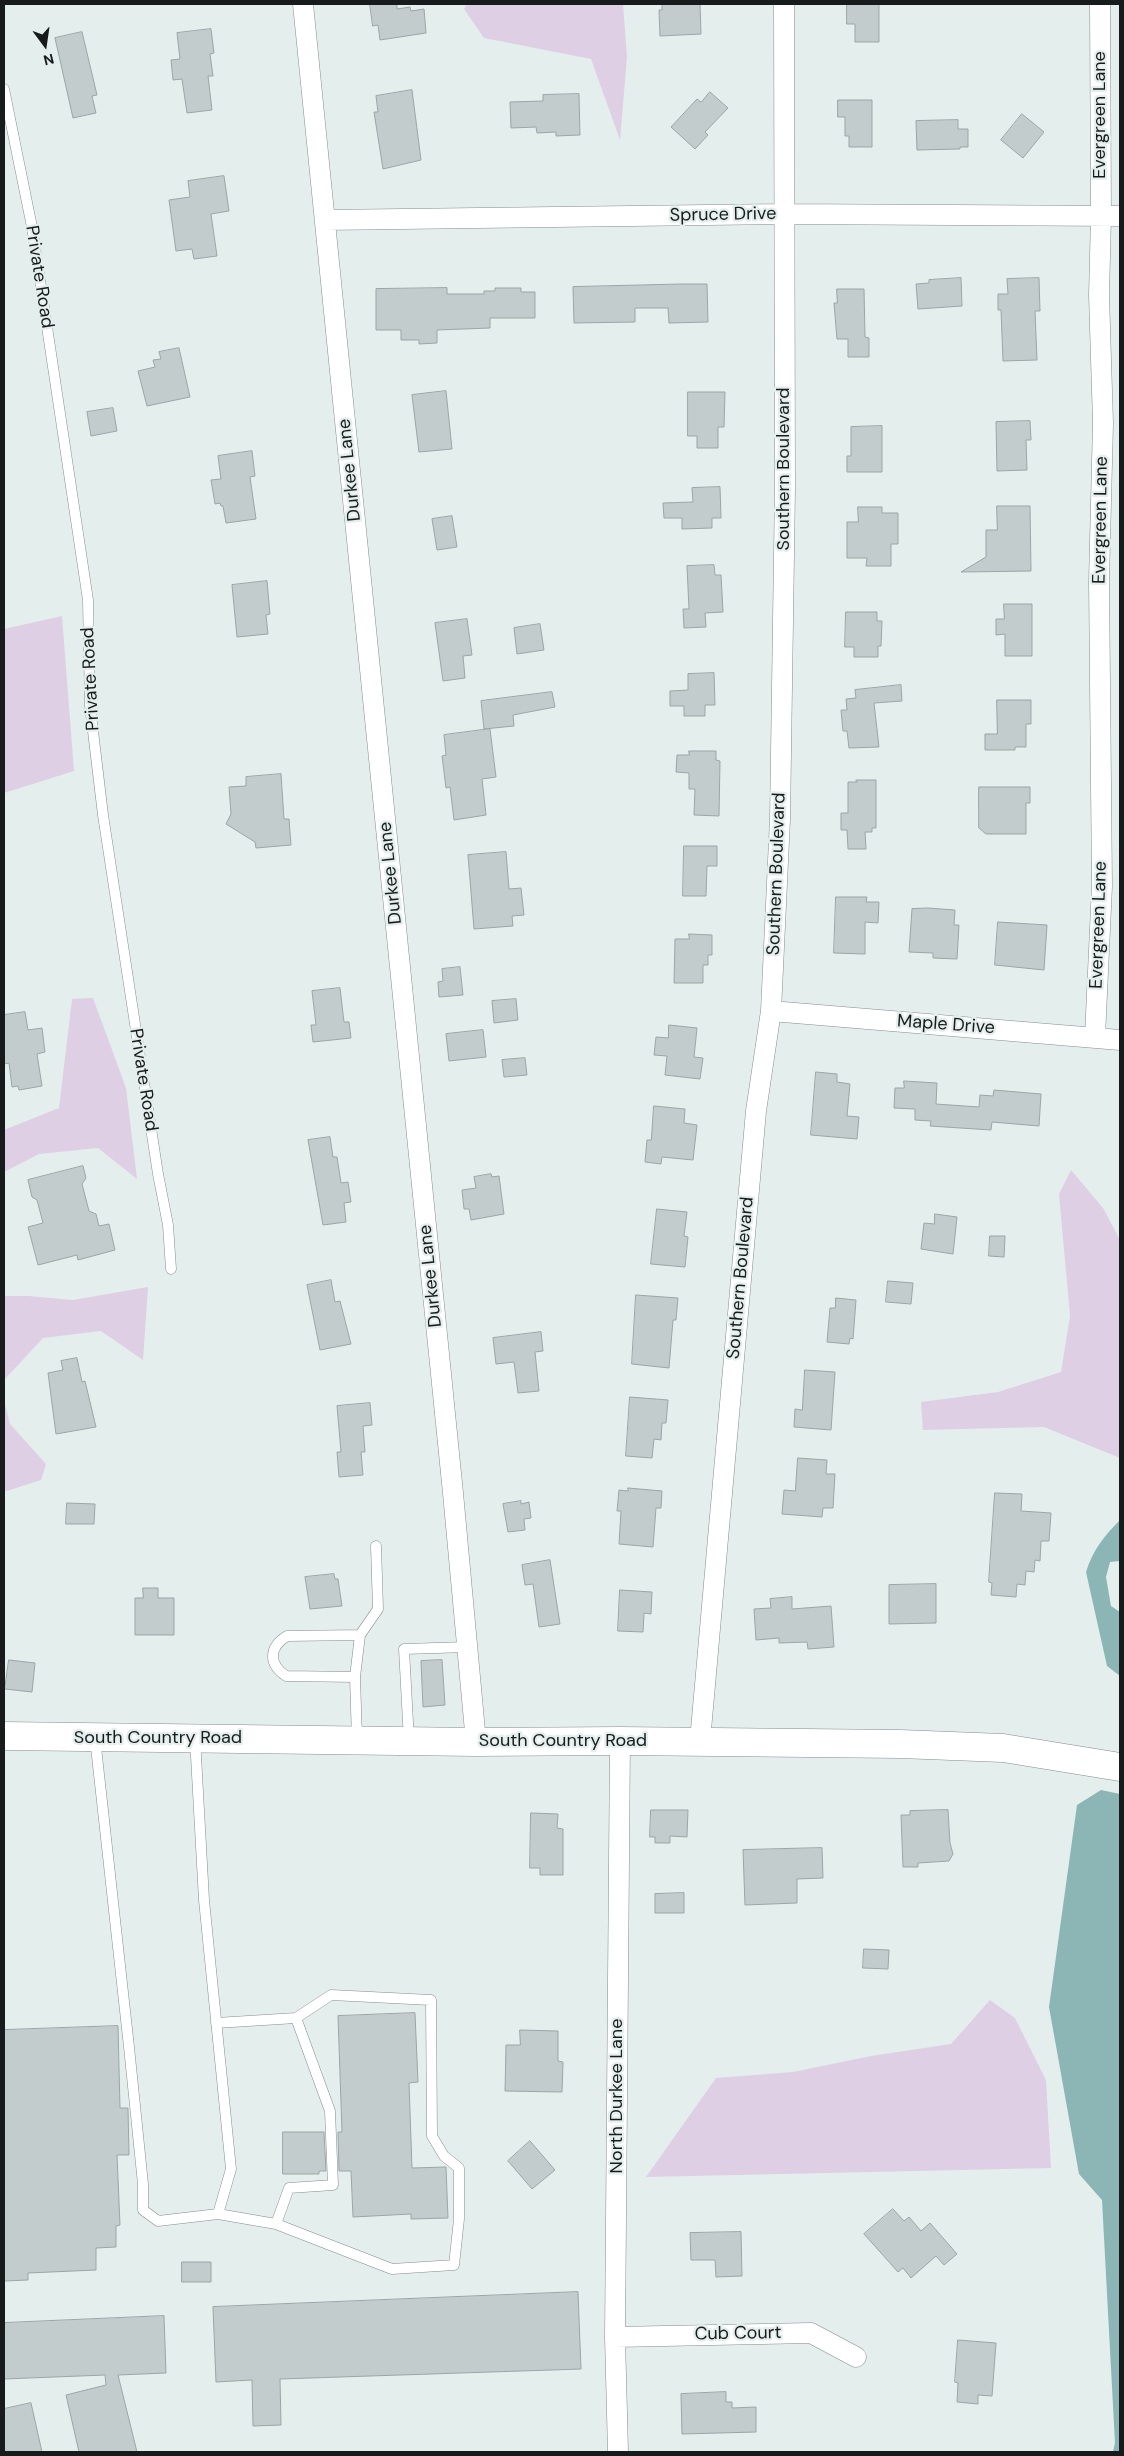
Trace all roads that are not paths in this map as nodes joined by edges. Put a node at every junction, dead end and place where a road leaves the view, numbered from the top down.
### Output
1 (303, 4) edge
2 (784, 4) edge
3 (1100, 4) edge
4 (4, 89) edge
5 (783, 214) junction
6 (1111, 216) edge
7 (325, 220) junction
8 (771, 1011) junction
9 (1094, 1036) junction
10 (1120, 1040) edge
11 (171, 1269) dead end
12 (376, 1546) dead end
13 (360, 1635) junction
14 (468, 1646) junction
15 (355, 1677) junction
16 (4, 1736) edge
17 (95, 1737) junction
18 (195, 1738) junction
19 (357, 1740) junction
20 (409, 1741) junction
21 (620, 1741) junction
22 (700, 1741) junction
23 (476, 1742) junction
24 (1120, 1767) edge
25 (296, 2018) junction
26 (216, 2023) junction
27 (218, 2214) junction
28 (276, 2224) junction
29 (615, 2337) junction
30 (856, 2357) dead end
31 (618, 2452) edge

1 - 7 street, Durkee Lane
2 - 5 street, Southern Boulevard
3 - 6 street, Evergreen Lane
4 - 11 lane, Private Road
5 - 6 street, Spruce Drive
5 - 7 street, Spruce Drive
5 - 8 street, Southern Boulevard
6 - 9 street, Evergreen Lane
7 - 14 street, Durkee Lane
8 - 9 street, Maple Drive
8 - 22 street, Southern Boulevard
9 - 10 street, Maple Drive
12 - 13 lane
13 - 15 lane
13 - 15 lane
14 - 20 lane
14 - 23 street, Durkee Lane
15 - 19 lane
16 - 17 main road, South Country Road
17 - 18 main road, South Country Road
17 - 27 lane
18 - 19 main road, South Country Road
18 - 26 lane
19 - 20 main road, South Country Road
20 - 23 main road, South Country Road
21 - 22 main road, South Country Road
21 - 23 main road, South Country Road
21 - 29 street, North Durkee Lane
22 - 24 main road, South Country Road
25 - 26 lane
25 - 28 lane
25 - 28 lane
26 - 27 lane
27 - 28 lane
29 - 30 street, Cub Court
29 - 31 street, North Durkee Lane

